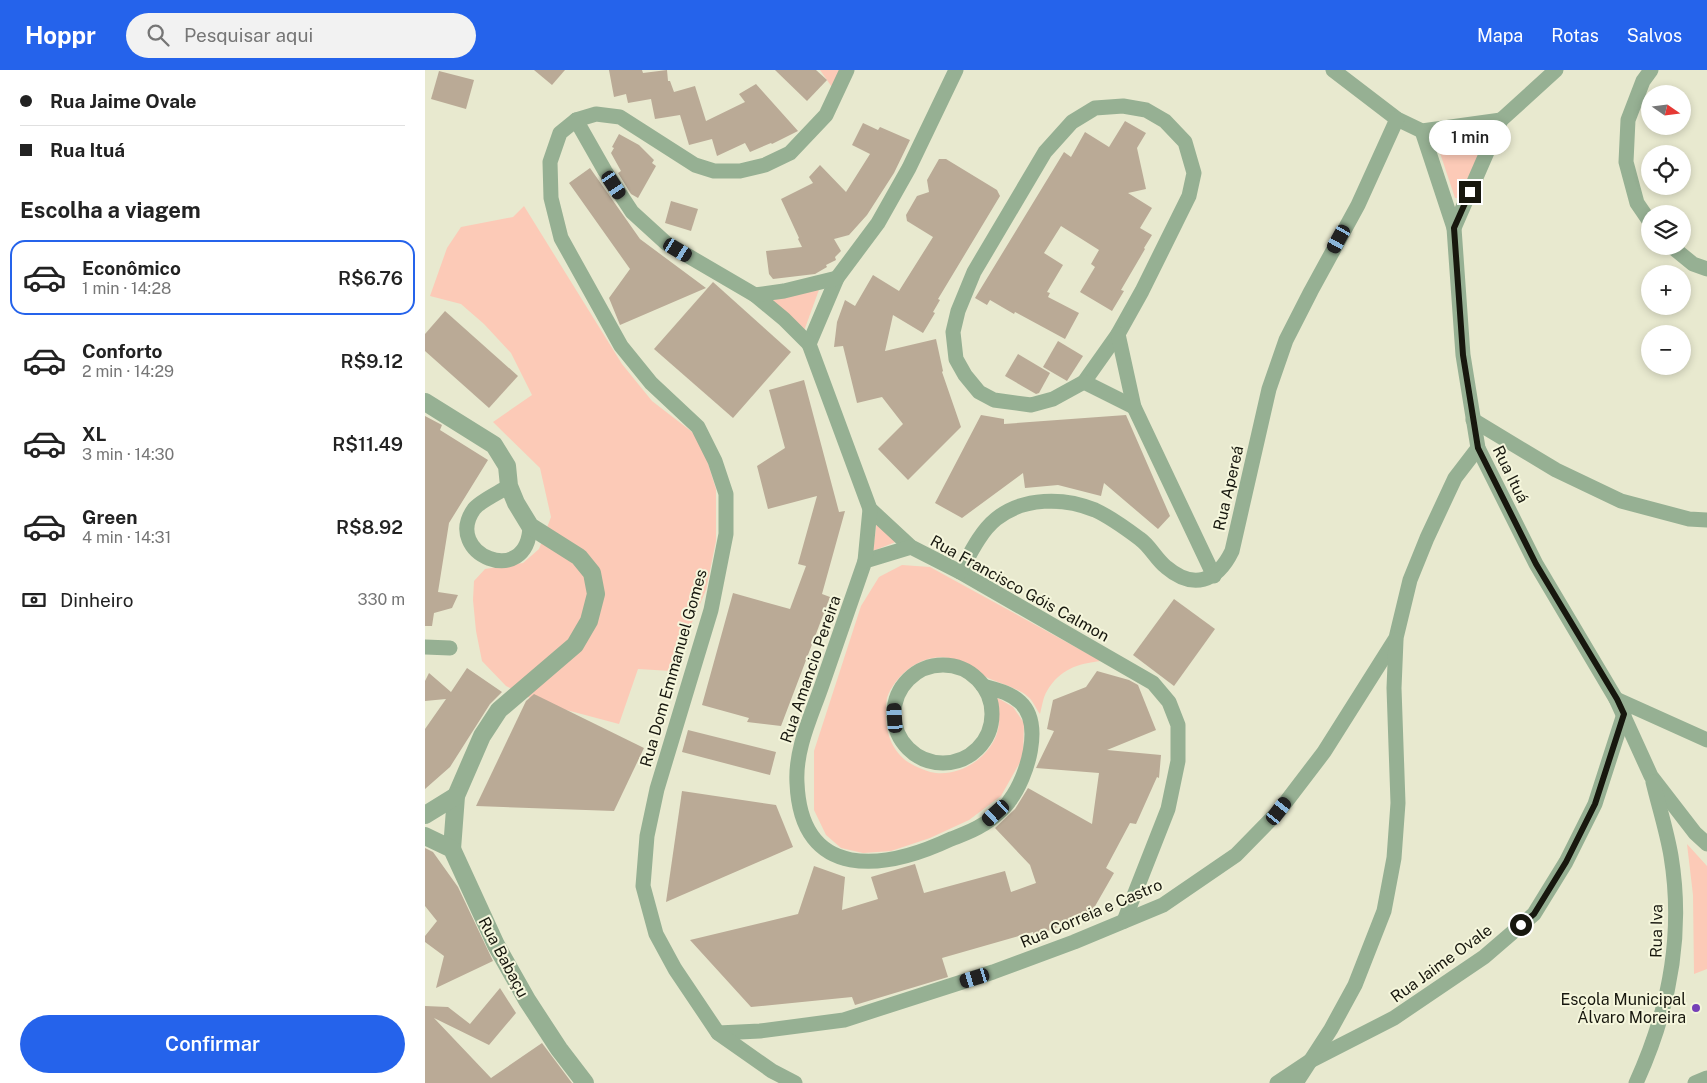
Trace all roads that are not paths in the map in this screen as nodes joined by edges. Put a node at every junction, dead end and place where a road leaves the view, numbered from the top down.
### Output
1 (847, 70) edge
2 (956, 70) edge
3 (1333, 70) edge
4 (1556, 70) edge
5 (1651, 70) edge
6 (1397, 119) junction
7 (575, 120) junction
8 (1501, 120) junction
9 (1422, 131) junction
10 (1641, 209) edge
11 (1454, 228) junction
12 (1682, 255) edge
13 (1707, 269) edge
14 (837, 278) junction
15 (755, 295) junction
16 (1119, 334) junction
17 (809, 344) junction
18 (1084, 382) junction
19 (425, 402) edge
20 (1134, 407) junction
21 (1473, 420) junction
22 (1478, 448) junction
23 (509, 486) junction
24 (870, 509) junction
25 (1707, 520) edge
26 (530, 526) junction
27 (911, 547) junction
28 (865, 561) junction
29 (960, 572) junction
30 (1214, 576) junction
31 (1396, 638) junction
32 (425, 647) edge
33 (451, 648) dead end
34 (983, 686) junction
35 (1617, 699) junction
36 (1624, 714) junction
37 (1707, 740) edge
38 (1651, 776) junction
39 (456, 796) junction
40 (425, 815) edge
41 (425, 836) edge
42 (1707, 844) edge
43 (452, 849) junction
44 (1124, 921) junction
45 (718, 1033) junction
46 (1310, 1061) junction
47 (1707, 1078) edge
48 (585, 1083) edge
49 (795, 1083) edge
50 (1277, 1083) edge
51 (1296, 1083) edge
52 (1636, 1083) edge
53 (1695, 1083) edge

1 - 7 street
2 - 14 street
3 - 6 street
4 - 8 street, Rua Ituá
5 - 10 street
6 - 9 street
6 - 30 street, Rua Apereá
7 - 15 street
7 - 45 street, Rua Dom Emmanuel Gomes
8 - 9 street
8 - 11 street, Rua Ituá
9 - 11 street
11 - 21 street, Rua Ituá
12 - 13 street
14 - 15 street
14 - 17 street
15 - 17 street
16 - 18 street
16 - 18 street
16 - 20 street
17 - 24 street, Rua Francisco Góis Calmon
18 - 20 street
19 - 23 street
20 - 30 street
21 - 22 street, Rua Ituá
21 - 25 street
22 - 31 street, Rua Correia e Castro
22 - 35 street, Rua Ituá
23 - 26 street
23 - 26 street
24 - 27 street, Rua Francisco Góis Calmon
24 - 28 street, Rua Amancio Pereira
26 - 39 street
27 - 28 street
27 - 29 street, Rua Francisco Góis Calmon
28 - 34 street, Rua Amancio Pereira
29 - 30 street
29 - 44 street, Rua Francisco Góis Calmon
31 - 44 street, Rua Correia e Castro
31 - 46 street
32 - 33 street
34 - 34 street, Rua Amancio Pereira
35 - 36 street, Rua Ituá
35 - 37 street
36 - 38 street, Rua Ituá
36 - 46 street, Rua Jaime Ovale
38 - 42 street, Rua Ituá
38 - 52 street, Rua Iva
39 - 40 street
39 - 43 street
41 - 43 street
43 - 48 street, Rua Babaçu
44 - 45 street, Rua Correia e Castro
45 - 49 street
46 - 50 street, Rua Jaime Ovale
46 - 51 street
47 - 53 street

